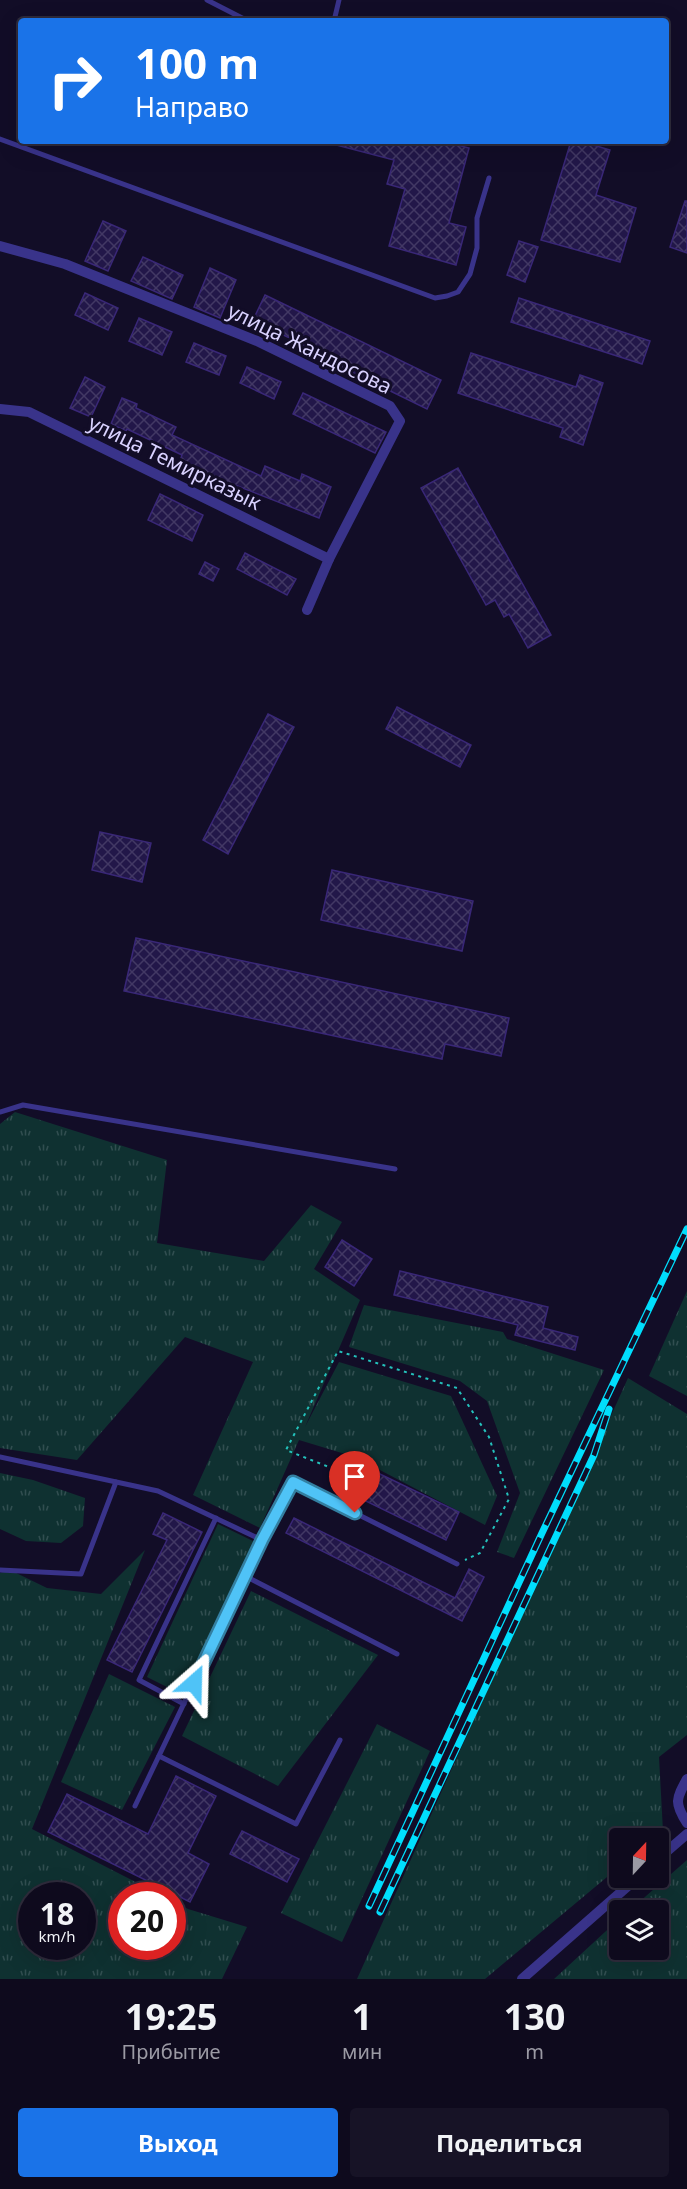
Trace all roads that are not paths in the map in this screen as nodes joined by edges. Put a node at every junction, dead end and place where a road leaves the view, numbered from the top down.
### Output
1 (207, 0) edge
2 (339, 0) edge
3 (242, 18) edge
4 (335, 18) edge
5 (0, 139) edge
6 (489, 178) dead end
7 (0, 246) edge
8 (0, 409) edge
9 (329, 560) junction
10 (307, 610) dead end
11 (0, 1112) edge
12 (394, 1169) dead end
13 (0, 1458) edge
14 (116, 1482) junction
15 (216, 1518) junction
16 (262, 1540) junction
17 (457, 1564) road end
18 (0, 1570) edge
19 (245, 1576) junction
20 (397, 1654) dead end
21 (184, 1704) junction
22 (340, 1740) dead end
23 (159, 1756) junction
24 (687, 1779) edge
25 (135, 1806) dead end
26 (687, 1823) edge
27 (687, 1834) edge
28 (669, 1850) edge
29 (626, 1888) edge
30 (522, 1979) edge

1 - 3 lane
2 - 4 lane
5 - 6 lane
7 - 9 street, улица Жандосова
8 - 9 street, улица Темирказык
9 - 10 street, улица Жандосова
11 - 12 lane
13 - 14 lane
14 - 15 lane
14 - 18 lane
15 - 16 lane
15 - 21 lane
16 - 17 lane
16 - 19 lane
19 - 20 lane
19 - 21 lane
21 - 23 lane
22 - 23 lane
23 - 25 lane
24 - 26 street
27 - 28 street
29 - 30 street

